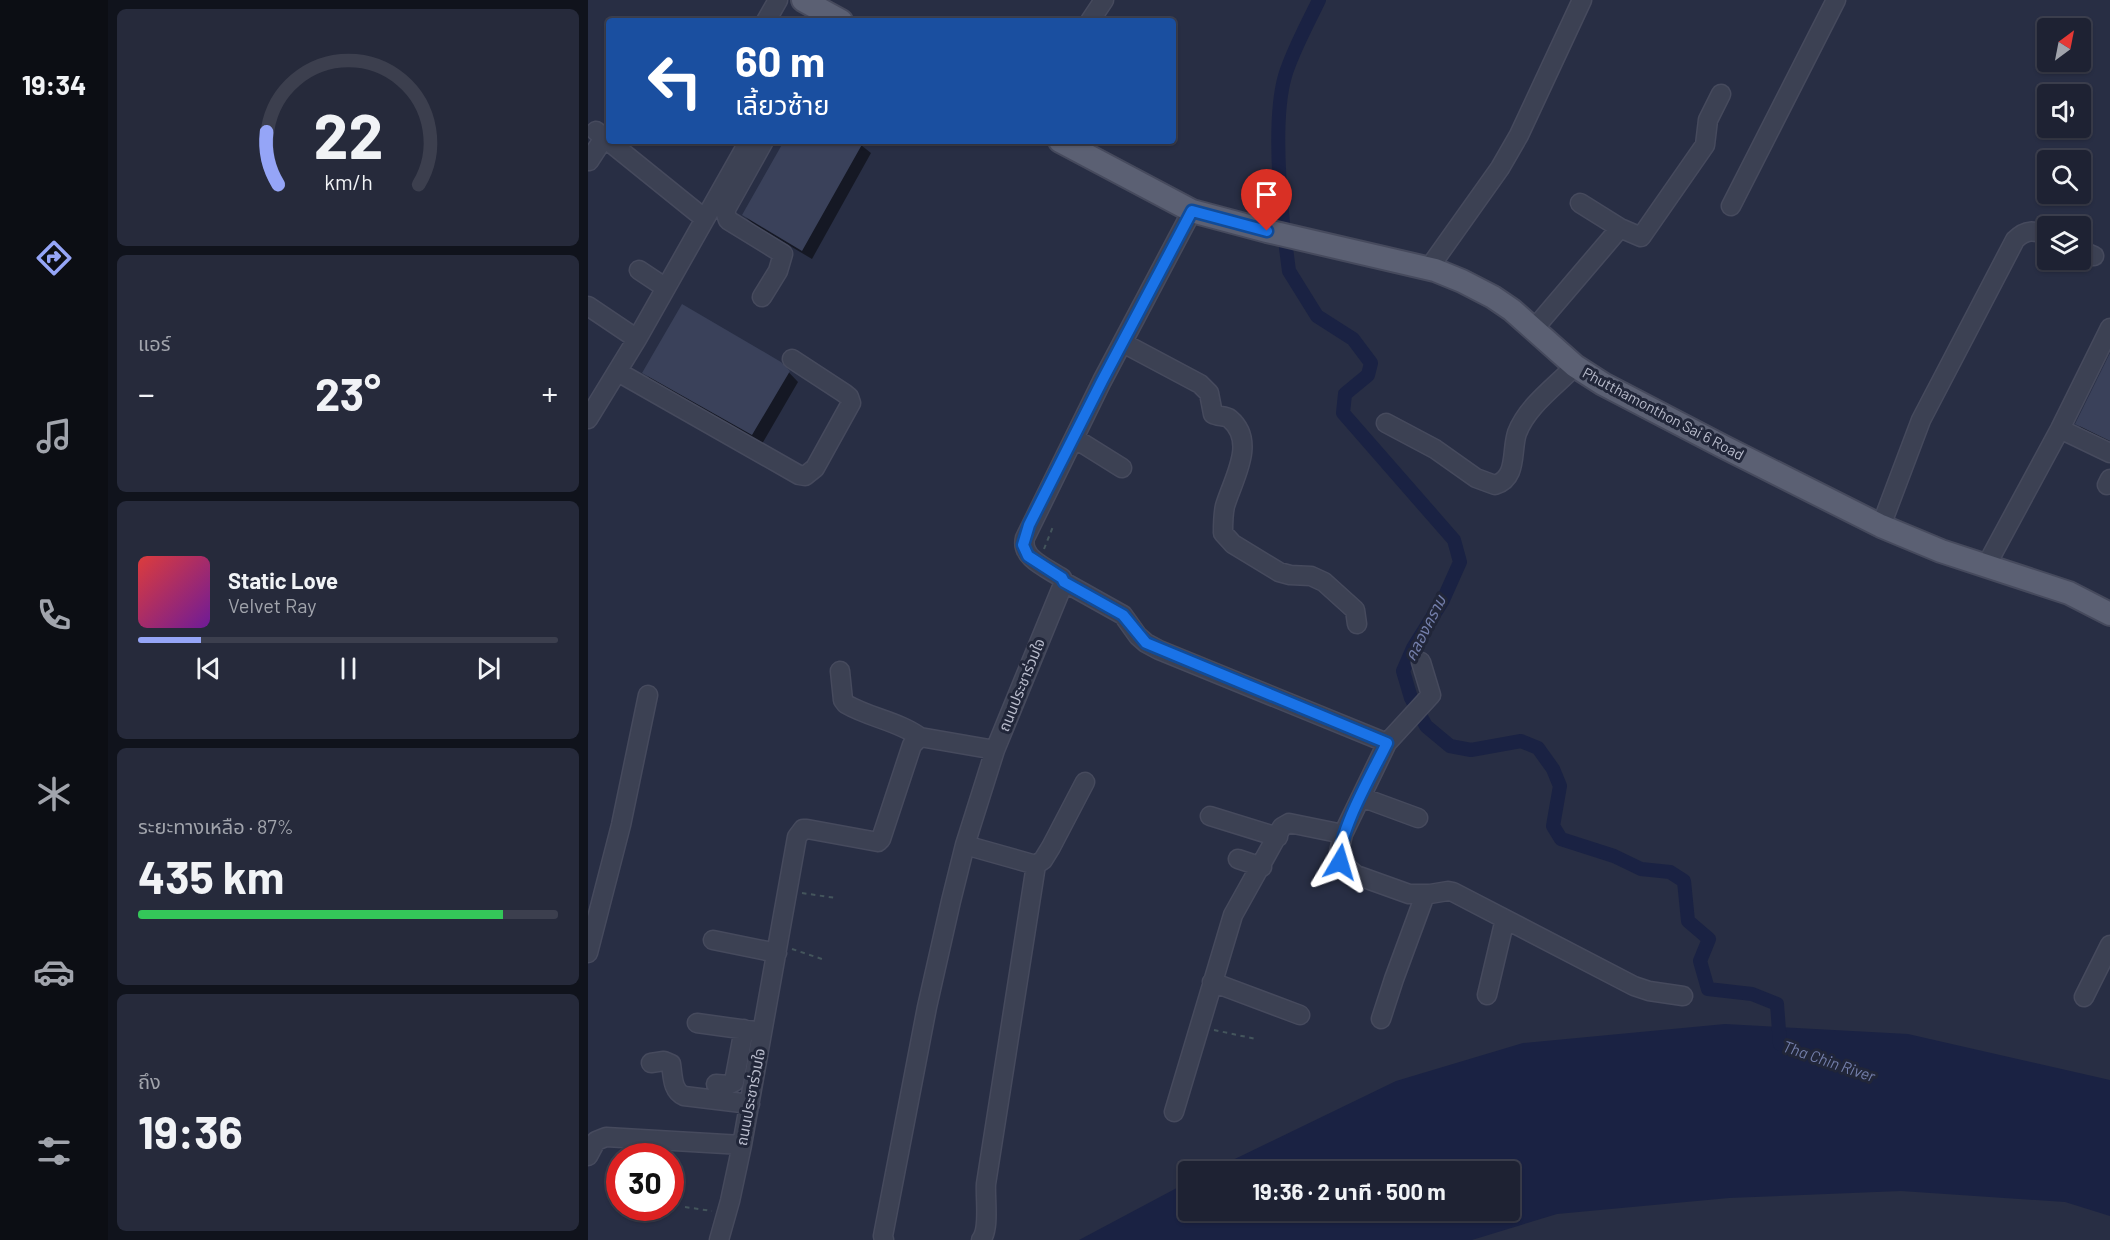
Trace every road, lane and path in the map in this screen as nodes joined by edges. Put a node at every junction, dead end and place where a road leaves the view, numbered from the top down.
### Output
1 (778, 0) edge
2 (1104, 0) edge
3 (1582, 0) edge
4 (1836, 0) edge
5 (813, 10) edge
6 (768, 18) edge
7 (833, 18) edge
8 (1092, 18) edge
9 (1720, 94) dead end
10 (606, 140) edge
11 (611, 144) edge
12 (747, 144) edge
13 (762, 144) edge
14 (1066, 144) edge
15 (589, 161) edge
16 (1580, 203) dead end
17 (1731, 206) dead end
18 (1192, 211) junction
19 (705, 219) junction
20 (1620, 228) junction
21 (2037, 232) edge
22 (1429, 268) junction
23 (639, 270) dead end
24 (666, 288) junction
25 (762, 297) dead end
26 (588, 306) edge
27 (2110, 328) edge
28 (1533, 330) junction
29 (637, 339) junction
30 (1123, 343) junction
31 (792, 359) dead end
32 (1575, 366) junction
33 (618, 372) junction
34 (588, 419) edge
35 (1386, 423) dead end
36 (2060, 429) junction
37 (1074, 438) junction
38 (2110, 453) edge
39 (1122, 468) dead end
40 (1054, 524) dead end
41 (1881, 526) junction
42 (1038, 562) junction
43 (1987, 564) junction
44 (1064, 582) junction
45 (2110, 614) edge
46 (1357, 624) dead end
47 (1421, 662) dead end
48 (840, 671) dead end
49 (648, 695) dead end
50 (920, 737) junction
51 (1387, 743) junction
52 (995, 750) junction
53 (1085, 782) dead end
54 (1361, 797) junction
55 (1210, 816) dead end
56 (1418, 818) dead end
57 (1343, 834) junction
58 (1278, 837) junction
59 (965, 845) junction
60 (1238, 859) dead end
61 (1035, 865) junction
62 (1262, 867) junction
63 (788, 890) junction
64 (1425, 894) junction
65 (836, 898) dead end
66 (1504, 919) junction
67 (713, 940) dead end
68 (2110, 945) edge
69 (777, 949) junction
70 (588, 953) edge
71 (825, 960) dead end
72 (1212, 982) junction
73 (1487, 995) dead end
74 (1683, 996) dead end
75 (2084, 997) dead end
76 (1300, 1015) dead end
77 (1381, 1019) dead end
78 (697, 1023) dead end
79 (1199, 1027) junction
80 (744, 1029) junction
81 (763, 1032) junction
82 (1256, 1039) dead end
83 (651, 1063) dead end
84 (716, 1084) dead end
85 (750, 1104) junction
86 (1174, 1112) dead end
87 (742, 1145) junction
88 (588, 1156) edge
89 (685, 1207) dead end
90 (729, 1207) junction
91 (719, 1240) edge
92 (735, 1240) edge
93 (884, 1240) edge
94 (981, 1240) edge

1 - 6 street
2 - 8 street
3 - 22 street
4 - 17 street
5 - 7 main road
9 - 20 street
10 - 15 street
11 - 19 street
12 - 19 street
13 - 25 street
14 - 18 main road, Phutthamonthon Sai 6 Road
16 - 20 street
18 - 22 main road, Phutthamonthon Sai 6 Road
18 - 30 street
19 - 24 street
20 - 28 street
21 - 41 street
22 - 28 main road, Phutthamonthon Sai 6 Road
23 - 24 street
24 - 29 street
26 - 29 street
27 - 36 street
28 - 32 main road, Phutthamonthon Sai 6 Road
29 - 33 street
30 - 37 street
30 - 46 street
31 - 33 street
32 - 35 street
32 - 41 main road, Phutthamonthon Sai 6 Road
33 - 34 street
36 - 38 street
36 - 43 street
37 - 39 street
37 - 42 street
40 - 42 path
41 - 43 main road, Phutthamonthon Sai 6 Road
42 - 44 street
43 - 45 main road, Phutthamonthon Sai 6 Road
44 - 51 street
44 - 52 street, ถนนประชาร่วมใจ
47 - 51 street
48 - 50 street
49 - 70 street
50 - 52 street, ถนนประชาร่วมใจ
50 - 63 street, ถนนประชาร่วมใจ
51 - 54 street
52 - 59 street
53 - 61 street
54 - 56 street
54 - 57 street
55 - 58 street
57 - 58 street
57 - 64 street
58 - 62 street
59 - 61 street
59 - 93 street
60 - 62 street
61 - 94 street
62 - 72 street
63 - 65 path
63 - 69 street, ถนนประชาร่วมใจ
64 - 66 street
64 - 77 street
66 - 73 street
66 - 74 street
67 - 69 street
68 - 75 street
69 - 71 path
69 - 81 street, ถนนประชาร่วมใจ
72 - 76 street
72 - 79 street
78 - 80 street
79 - 82 path
79 - 86 street
80 - 81 street
80 - 84 street
81 - 85 street, ถนนประชาร่วมใจ
83 - 85 street
85 - 87 street, ถนนประชาร่วมใจ
87 - 88 street
87 - 90 street, ถนนประชาร่วมใจ
89 - 90 path
90 - 91 street, ถนนประชาร่วมใจ
90 - 92 street

